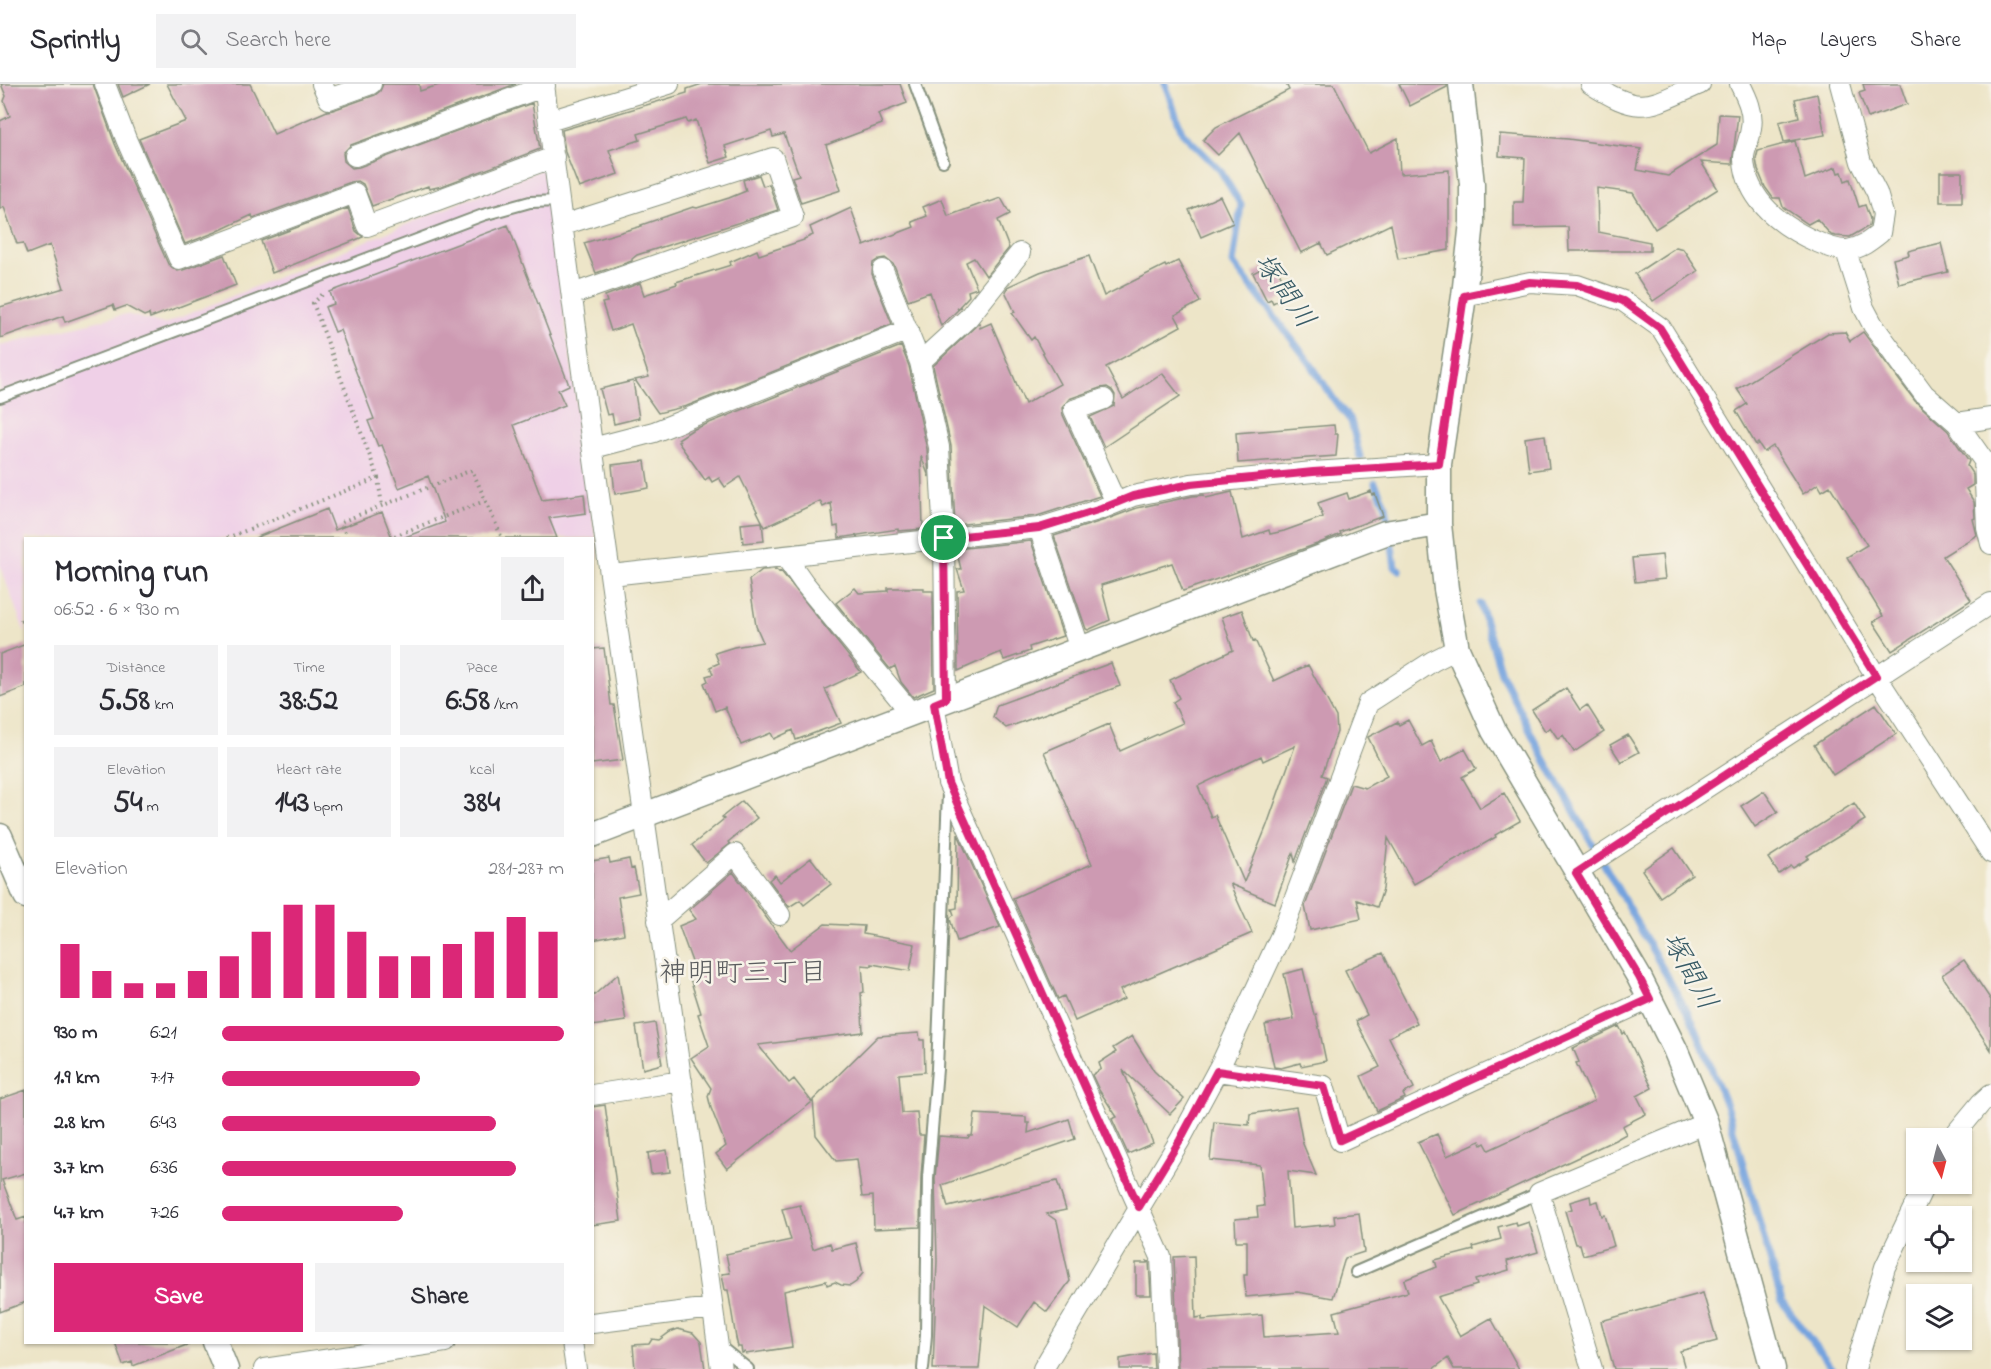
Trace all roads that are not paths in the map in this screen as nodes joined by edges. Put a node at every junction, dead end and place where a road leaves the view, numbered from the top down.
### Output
1 (105, 84) edge
2 (322, 84) edge
3 (371, 84) edge
4 (669, 84) edge
5 (915, 84) edge
6 (1461, 84) edge
7 (1592, 84) edge
8 (1700, 84) edge
9 (1740, 84) edge
10 (1840, 84) edge
11 (544, 85) edge
12 (549, 122) junction
13 (355, 156) dead end
14 (554, 157) junction
15 (943, 161) dead end
16 (560, 201) junction
17 (563, 225) junction
18 (1846, 250) junction
19 (1020, 253) dead end
20 (883, 270) dead end
21 (573, 294) junction
22 (1464, 296) junction
23 (908, 330) junction
24 (920, 362) junction
25 (0, 397) edge
26 (1104, 399) dead end
27 (1991, 418) edge
28 (1957, 423) junction
29 (593, 448) junction
30 (1439, 464) junction
31 (1116, 503) junction
32 (1438, 524) junction
33 (1039, 528) junction
34 (599, 538) edge
35 (944, 538) junction
36 (1991, 544) edge
37 (785, 556) junction
38 (611, 574) junction
39 (1991, 603) edge
40 (1080, 648) junction
41 (1457, 649) junction
42 (1876, 676) junction
43 (940, 702) junction
44 (911, 713) junction
45 (948, 783) junction
46 (643, 816) junction
47 (594, 834) edge
48 (0, 836) edge
49 (1991, 853) edge
50 (1584, 868) junction
51 (24, 891) edge
52 (780, 915) dead end
53 (658, 921) junction
54 (1650, 999) junction
55 (1217, 1071) junction
56 (682, 1081) junction
57 (1991, 1094) edge
58 (594, 1095) edge
59 (1706, 1124) junction
60 (1960, 1128) edge
61 (1539, 1193) junction
62 (1919, 1194) edge
63 (1139, 1207) junction
64 (1356, 1272) dead end
65 (711, 1308) junction
66 (594, 1323) edge
67 (216, 1344) edge
68 (433, 1344) edge
69 (572, 1344) edge
70 (718, 1346) junction
71 (374, 1354) edge
72 (226, 1369) edge
73 (264, 1369) edge
74 (576, 1369) edge
75 (721, 1369) edge
76 (748, 1369) edge
77 (923, 1369) edge
78 (1043, 1369) edge
79 (1166, 1369) edge
80 (1592, 1369) edge
81 (1773, 1369) edge
82 (1855, 1369) edge

1 - 14 street
2 - 3 street
4 - 12 street
5 - 15 lane
6 - 22 street
7 - 8 street
9 - 18 street
10 - 18 street
11 - 12 street
11 - 13 street
12 - 14 street
14 - 16 street
16 - 17 street
16 - 25 lane
17 - 21 street
17 - 21 street
18 - 28 street
19 - 24 street
20 - 23 street
21 - 29 street
22 - 30 street
22 - 42 street
23 - 24 street
23 - 29 street
24 - 35 street
26 - 31 street
27 - 28 street
28 - 36 street
29 - 34 street
30 - 31 street
30 - 32 street
31 - 33 street
32 - 40 street
32 - 41 street
33 - 35 street
33 - 40 street
34 - 38 street
35 - 37 street
35 - 43 street
37 - 38 street
37 - 44 street
38 - 46 street
39 - 42 street
40 - 43 street
41 - 50 street
41 - 55 street
42 - 49 street
42 - 50 street
43 - 44 street
43 - 45 street
44 - 46 street
45 - 63 street
45 - 77 lane
46 - 47 street
46 - 53 street
48 - 51 street
50 - 54 street
52 - 53 street
53 - 56 street
54 - 55 street
54 - 59 street
55 - 63 street
56 - 58 street
56 - 65 street
57 - 60 street
59 - 61 street
59 - 81 street
61 - 64 lane
61 - 80 street
62 - 82 street
63 - 78 street
63 - 79 street
65 - 66 street
65 - 70 street
67 - 72 street
68 - 71 street
69 - 74 street
70 - 75 street
70 - 76 lane
71 - 73 street

